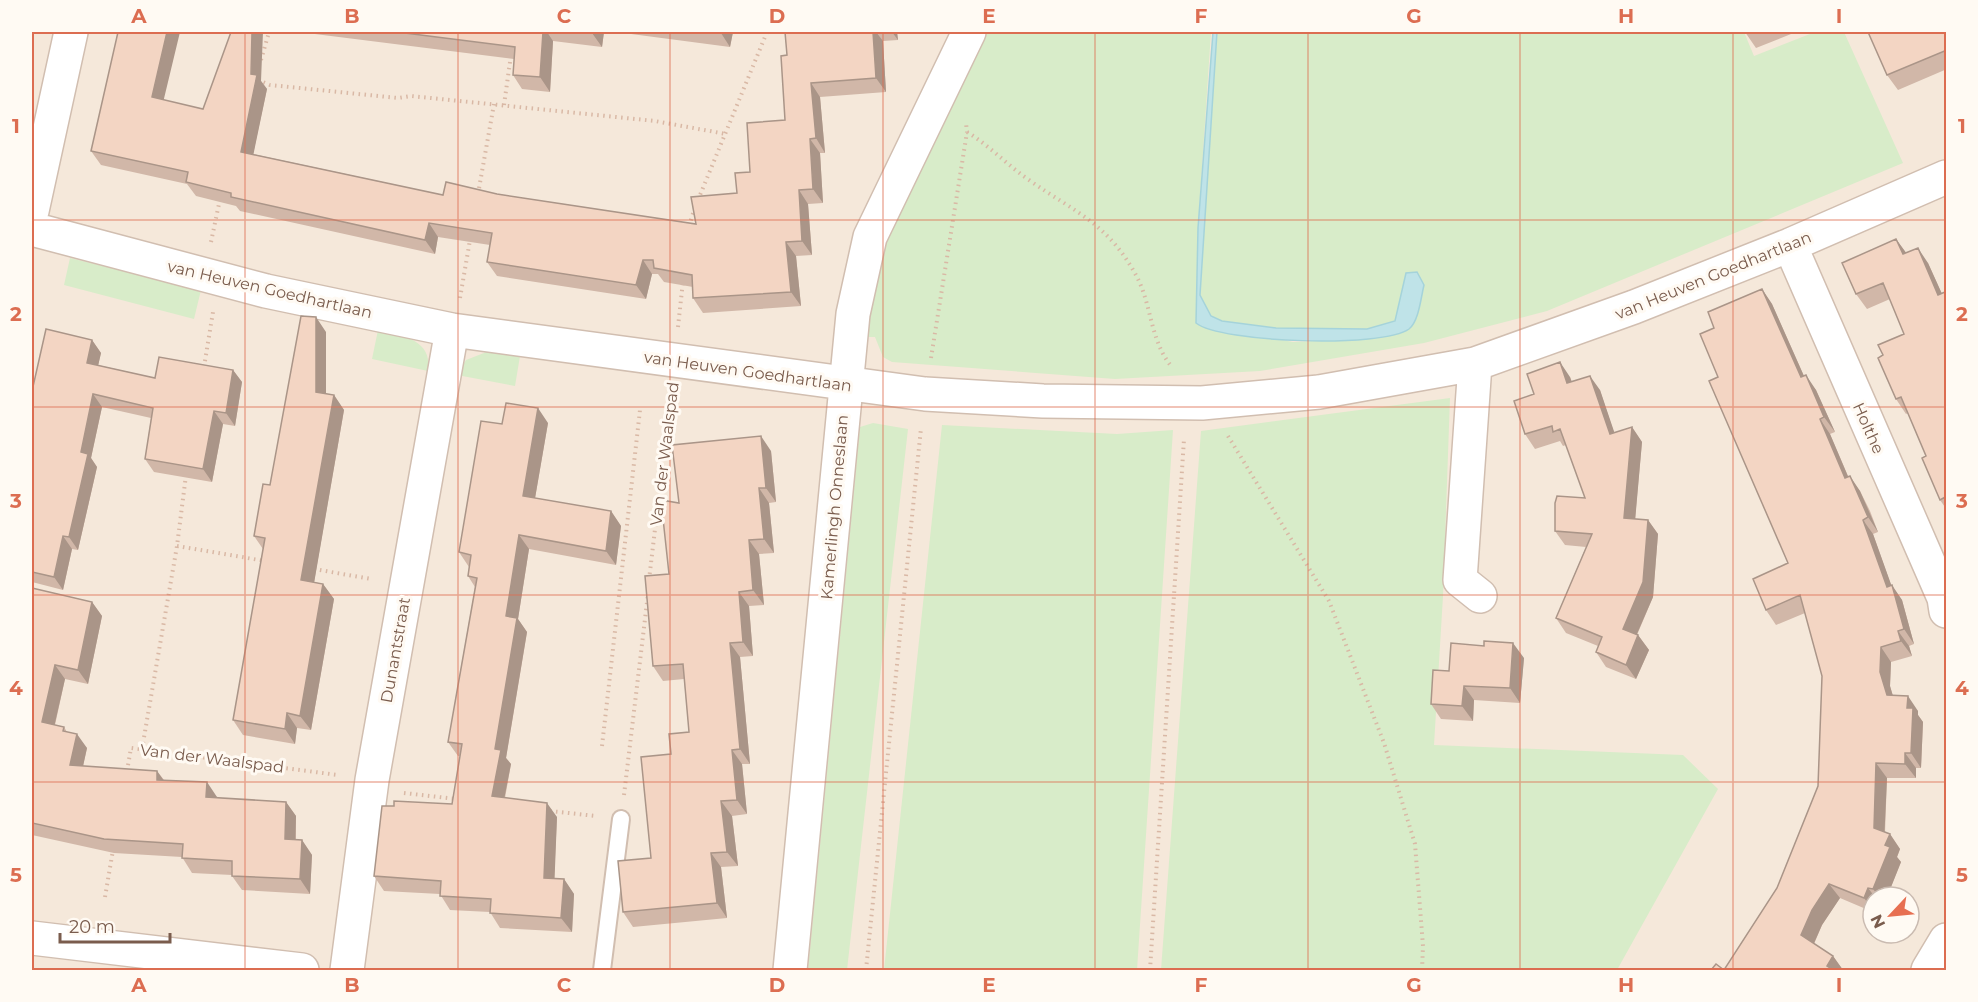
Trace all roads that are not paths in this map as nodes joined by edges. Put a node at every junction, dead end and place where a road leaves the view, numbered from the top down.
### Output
1 (71, 32) edge
2 (969, 32) edge
3 (1947, 177) edge
4 (32, 212) edge
5 (32, 229) edge
6 (1790, 245) junction
7 (452, 330) junction
8 (1475, 364) junction
9 (845, 384) junction
10 (1480, 596) dead end
11 (1947, 611) edge
12 (621, 819) road end
13 (32, 938) edge
14 (1947, 940) edge
15 (302, 970) edge
16 (347, 970) edge
17 (602, 970) edge
18 (790, 970) edge
19 (1928, 970) edge

1 - 4 street
2 - 9 street, Kamerlingh Onneslaan
3 - 6 street, van Heuven Goedhartlaan
5 - 7 street, van Heuven Goedhartlaan
6 - 8 street, van Heuven Goedhartlaan
6 - 11 street, Holthe
7 - 9 street, van Heuven Goedhartlaan
7 - 16 street, Dunantstraat
8 - 9 street, van Heuven Goedhartlaan
8 - 10 street
9 - 18 street, Kamerlingh Onneslaan
12 - 17 lane
13 - 15 street
14 - 19 street

